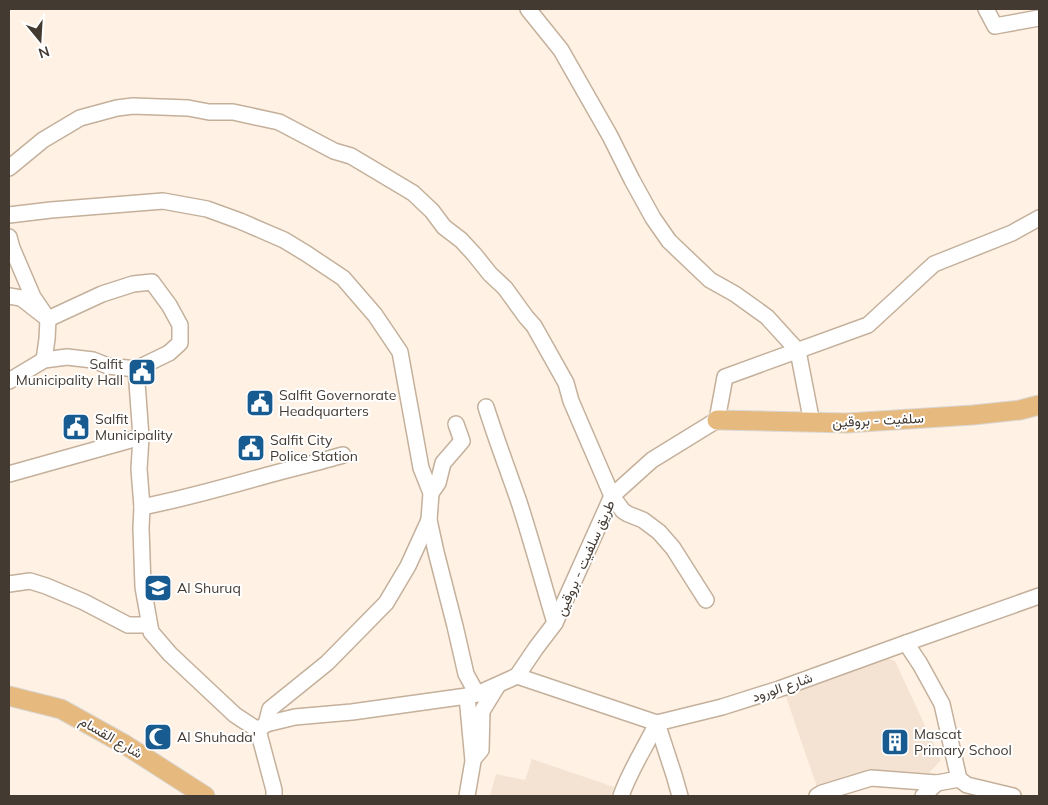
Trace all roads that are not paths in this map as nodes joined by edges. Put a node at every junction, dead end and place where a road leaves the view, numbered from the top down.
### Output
1 (528, 9) edge
2 (986, 9) edge
3 (1039, 18) edge
4 (9, 168) edge
5 (9, 215) edge
6 (1039, 218) edge
7 (9, 237) edge
8 (9, 296) edge
9 (48, 319) junction
10 (798, 351) junction
11 (44, 360) junction
12 (136, 369) junction
13 (9, 381) edge
14 (1039, 405) edge
15 (486, 407) dead end
16 (717, 420) junction
17 (812, 422) junction
18 (456, 424) dead end
19 (141, 438) junction
20 (343, 454) dead end
21 (9, 474) edge
22 (432, 493) junction
23 (612, 496) junction
24 (142, 507) junction
25 (430, 520) junction
26 (9, 584) edge
27 (1039, 596) edge
28 (706, 600) dead end
29 (555, 624) junction
30 (149, 625) junction
31 (906, 643) junction
32 (517, 676) junction
33 (498, 685) junction
34 (472, 695) junction
35 (9, 696) edge
36 (9, 701) edge
37 (657, 723) junction
38 (262, 727) junction
39 (473, 761) junction
40 (959, 779) junction
41 (937, 784) junction
42 (195, 796) edge
43 (205, 796) edge
44 (274, 796) edge
45 (467, 796) edge
46 (621, 796) edge
47 (680, 796) edge
48 (817, 796) edge
49 (923, 796) edge
50 (1013, 796) edge

1 - 10 street
2 - 3 street
4 - 23 street
5 - 22 street
6 - 10 street
7 - 9 street
8 - 9 street
9 - 11 street
9 - 12 street
10 - 16 street
10 - 17 street
11 - 12 street
11 - 13 street
12 - 19 street
14 - 17 main road, سلفيت - بروقين
15 - 29 street
16 - 17 main road, سلفيت - بروقين
16 - 23 street, طريق سلفيت - بروقين
18 - 22 street
19 - 21 street
19 - 24 street
20 - 24 street
22 - 25 street
23 - 28 street
23 - 29 street, طريق سلفيت - بروقين
24 - 30 street
25 - 34 street
25 - 38 street
26 - 30 street
27 - 31 street, شارع الورود
29 - 32 street, طريق سلفيت - بروقين
30 - 38 street
31 - 37 street, شارع الورود
31 - 40 street
32 - 33 street
32 - 37 street
33 - 34 street
33 - 39 street
34 - 38 street
34 - 39 street
35 - 43 main road, شارع القسام
36 - 42 main road, شارع القسام
37 - 46 street
37 - 47 street
38 - 44 street
39 - 45 street
40 - 41 street
40 - 50 street
41 - 48 street
41 - 49 street

